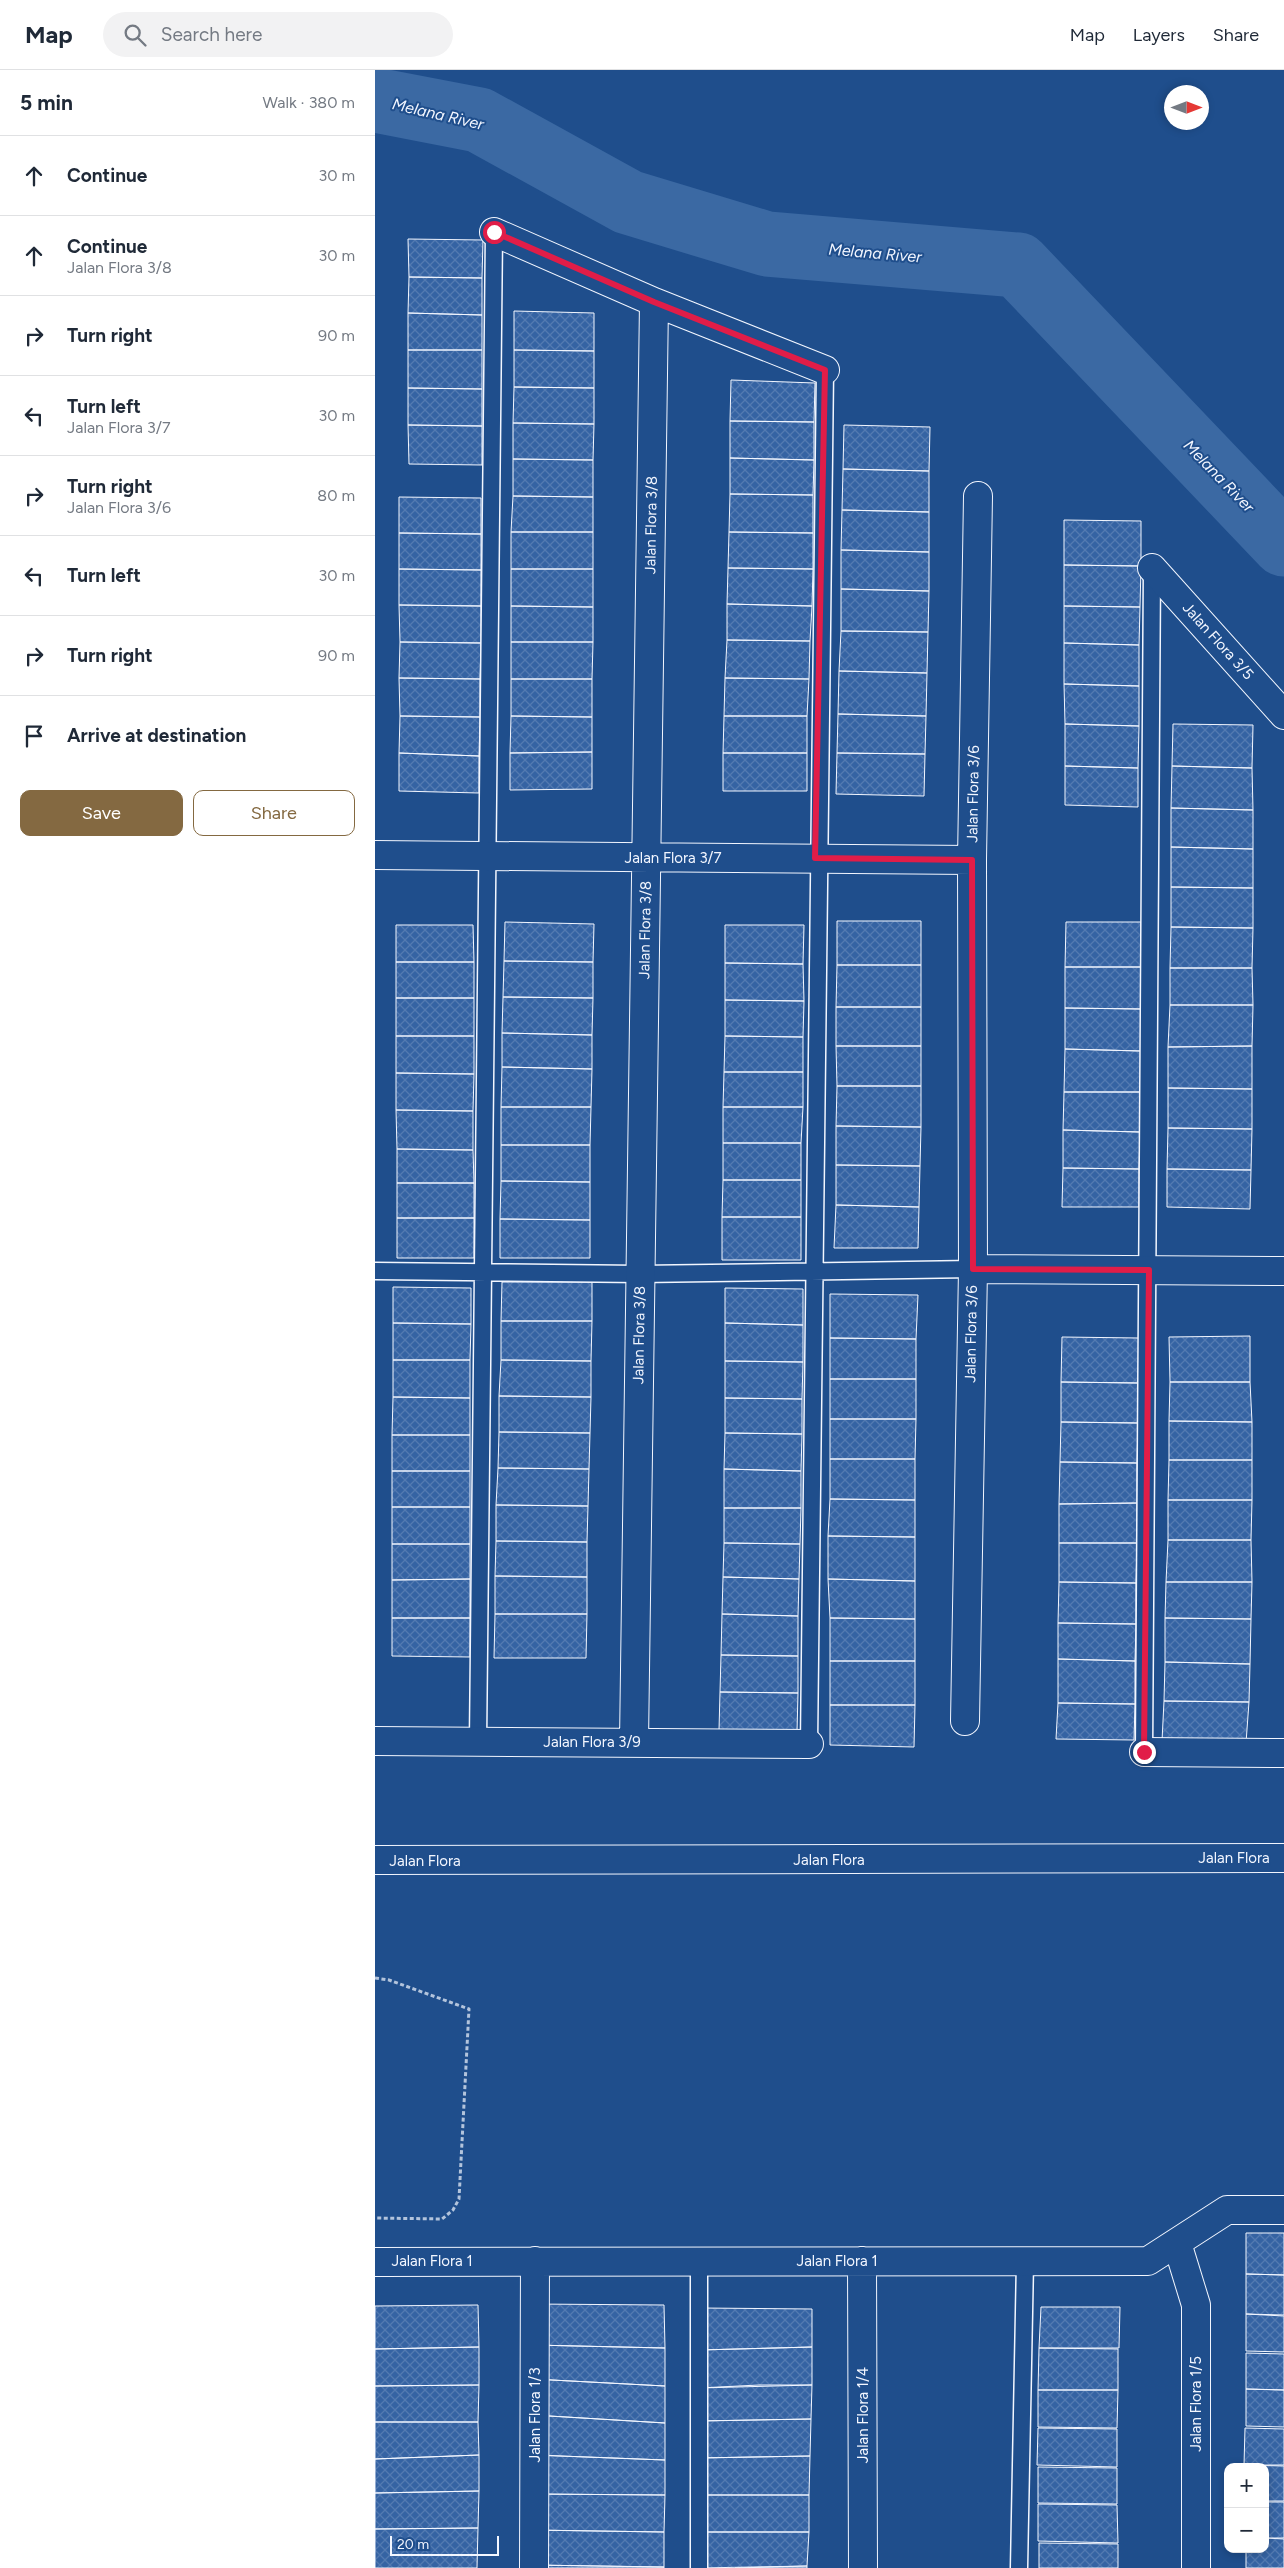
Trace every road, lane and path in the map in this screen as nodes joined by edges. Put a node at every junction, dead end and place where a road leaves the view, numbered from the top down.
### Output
1 (494, 232) joint
2 (654, 302) junction
3 (825, 370) joint
4 (978, 496) dead end
5 (1152, 568) joint
6 (1284, 715) edge
7 (375, 855) edge
8 (487, 856) junction
9 (646, 858) junction
10 (815, 858) junction
11 (972, 860) junction
12 (973, 1269) junction
13 (1149, 1270) junction
14 (375, 1271) edge
15 (1284, 1271) edge
16 (484, 1272) junction
17 (810, 1273) junction
18 (640, 1274) junction
19 (965, 1721) dead end
20 (375, 1740) edge
21 (478, 1742) junction
22 (634, 1742) junction
23 (809, 1744) joint
24 (1144, 1752) joint
25 (1284, 1753) edge
26 (1284, 1858) edge
27 (375, 1860) edge
28 (375, 1978) edge
29 (1284, 2210) edge
30 (375, 2218) edge
31 (1177, 2243) junction
32 (535, 2261) junction
33 (699, 2261) junction
34 (862, 2261) junction
35 (1025, 2261) junction
36 (375, 2262) edge
37 (534, 2568) edge
38 (699, 2568) edge
39 (863, 2568) edge
40 (1019, 2568) edge
41 (1196, 2568) edge

1 - 2 street
1 - 8 lane
2 - 3 street
2 - 9 street, Jalan Flora 3/8
3 - 10 lane
4 - 11 street, Jalan Flora 3/6
5 - 6 street, Jalan Flora 3/5
5 - 13 lane
7 - 8 street, Jalan Flora 3/7
8 - 9 street, Jalan Flora 3/7
8 - 16 lane
9 - 10 street, Jalan Flora 3/7
9 - 18 street, Jalan Flora 3/8
10 - 11 street, Jalan Flora 3/7
10 - 17 lane
11 - 12 street, Jalan Flora 3/6
12 - 13 street
12 - 17 lane
12 - 19 street, Jalan Flora 3/6
13 - 15 street
13 - 24 lane
14 - 16 lane
16 - 18 lane
16 - 21 lane
17 - 18 lane
17 - 23 lane
18 - 22 street, Jalan Flora 3/8
20 - 21 street, Jalan Flora 3/9
21 - 22 street, Jalan Flora 3/9
22 - 23 street, Jalan Flora 3/9
24 - 25 street
26 - 27 street, Jalan Flora
28 - 30 path
29 - 31 street, Jalan Flora 1
31 - 35 street, Jalan Flora 1
31 - 41 street, Jalan Flora 1/5
32 - 33 street, Jalan Flora 1
32 - 36 street, Jalan Flora 1
32 - 37 street, Jalan Flora 1/3
33 - 34 street, Jalan Flora 1
33 - 38 lane
34 - 35 street, Jalan Flora 1
34 - 39 street, Jalan Flora 1/4
35 - 40 lane

